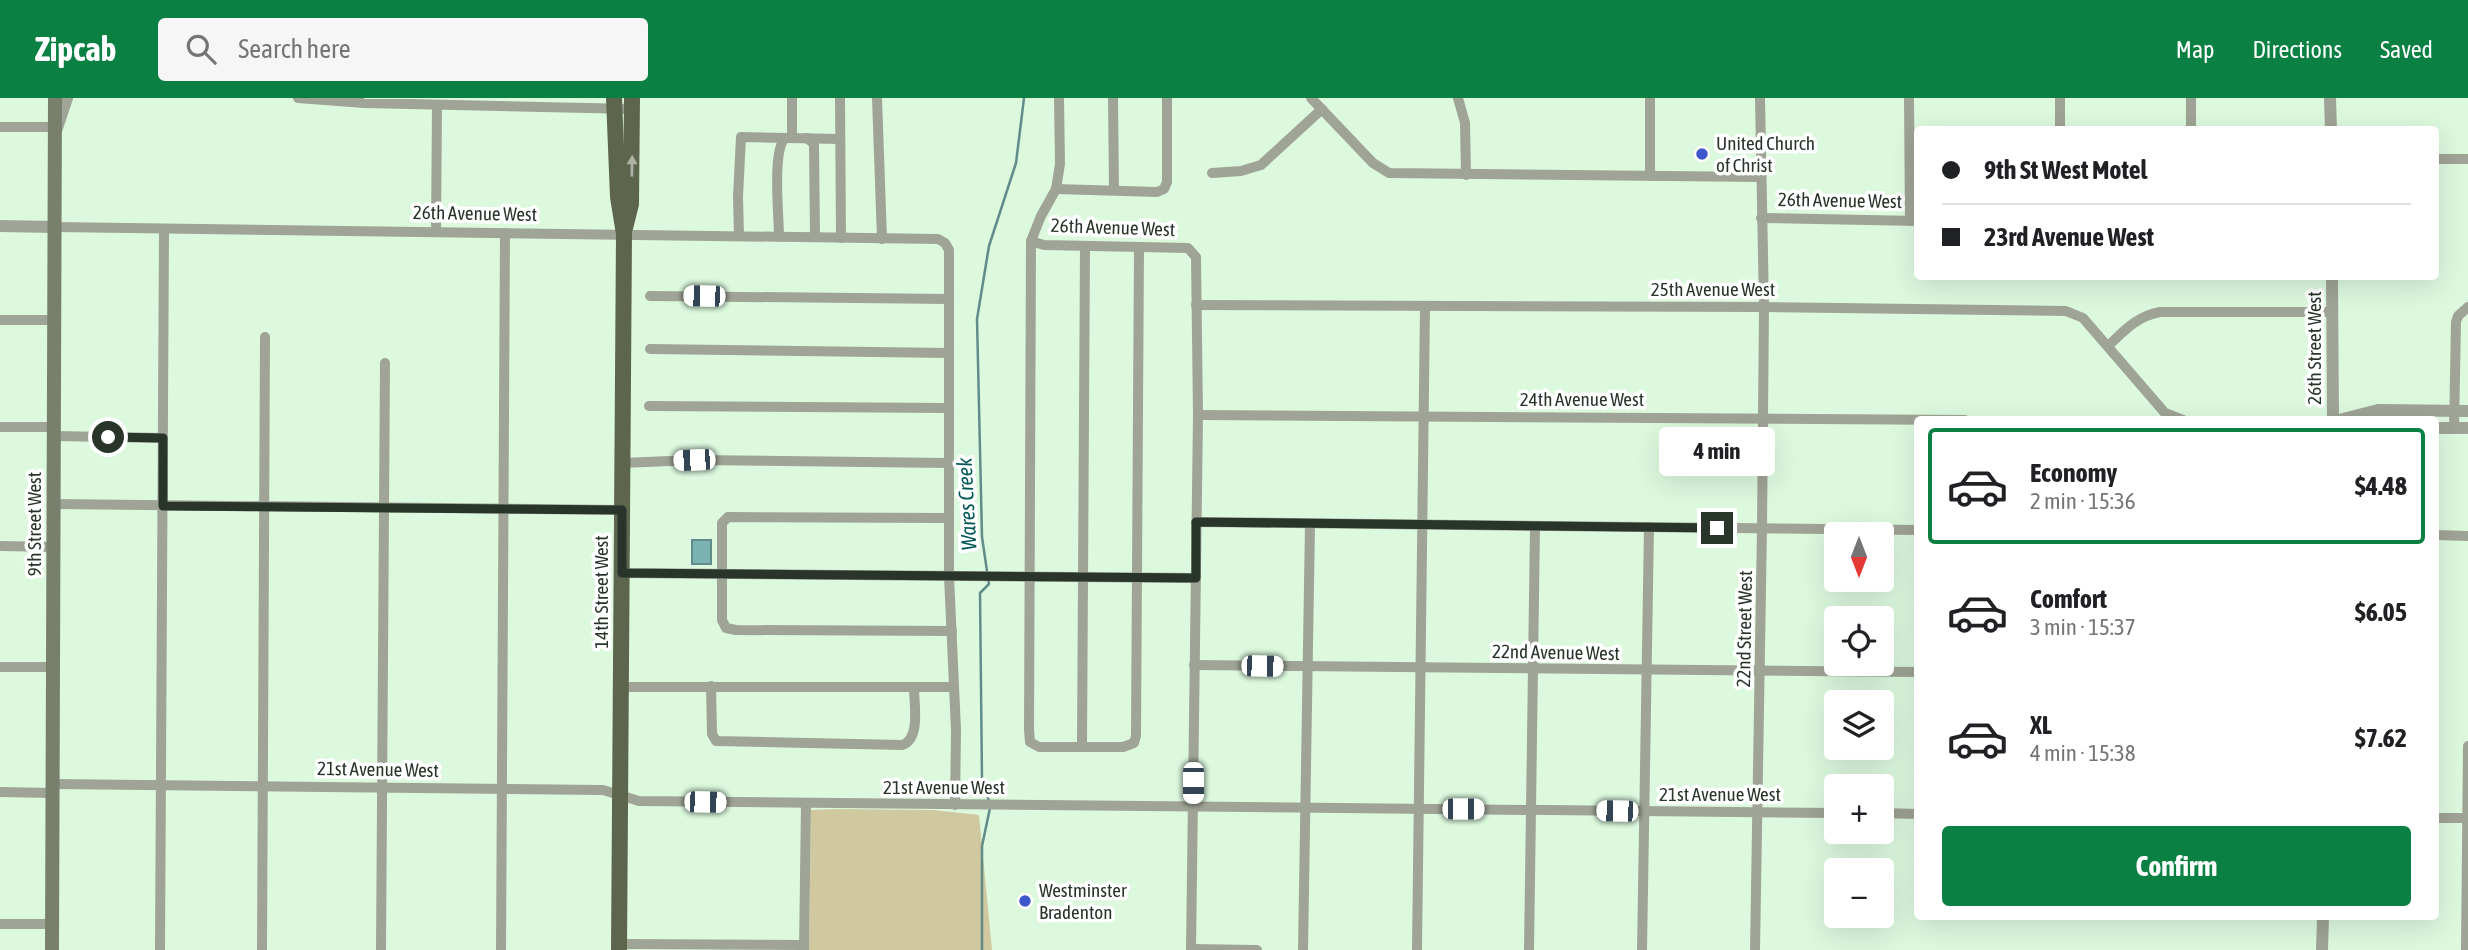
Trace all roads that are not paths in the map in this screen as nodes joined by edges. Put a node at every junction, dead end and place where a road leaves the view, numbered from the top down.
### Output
1 (55, 98) edge
2 (67, 98) edge
3 (298, 98) edge
4 (792, 98) edge
5 (840, 98) edge
6 (877, 98) edge
7 (1059, 98) edge
8 (1113, 98) edge
9 (1167, 98) edge
10 (1311, 98) edge
11 (1458, 98) edge
12 (1650, 98) edge
13 (1760, 98) edge
14 (1909, 98) edge
15 (2060, 98) edge
16 (2191, 98) edge
17 (2330, 98) edge
18 (614, 103) edge
19 (632, 103) edge
20 (437, 105) junction
21 (1322, 109) junction
22 (2060, 126) edge
23 (2191, 126) edge
24 (2331, 126) edge
25 (0, 127) edge
26 (55, 131) junction
27 (789, 137) junction
28 (807, 138) junction
29 (840, 139) junction
30 (2439, 159) edge
31 (2468, 159) edge
32 (1212, 173) dead end
33 (1466, 175) junction
34 (1650, 176) junction
35 (1760, 177) junction
36 (1056, 189) junction
37 (1114, 190) junction
38 (1761, 218) junction
39 (1914, 221) edge
40 (0, 226) edge
41 (54, 227) junction
42 (164, 229) junction
43 (436, 231) junction
44 (505, 233) junction
45 (624, 234) junction
46 (739, 236) junction
47 (779, 237) junction
48 (815, 237) junction
49 (841, 238) junction
50 (882, 239) junction
51 (1031, 241) junction
52 (1084, 246) junction
53 (1139, 247) junction
54 (2332, 280) edge
55 (650, 296) dead end
56 (949, 299) junction
57 (1196, 305) junction
58 (1425, 306) junction
59 (1764, 307) junction
60 (2468, 307) edge
61 (2333, 312) junction
62 (0, 320) edge
63 (54, 320) junction
64 (265, 337) dead end
65 (2108, 346) junction
66 (649, 349) dead end
67 (949, 353) junction
68 (386, 363) dead end
69 (649, 406) dead end
70 (949, 408) junction
71 (2454, 410) junction
72 (2468, 411) edge
73 (1198, 415) junction
74 (1423, 416) junction
75 (2173, 416) edge
76 (2333, 416) edge
77 (2355, 416) edge
78 (1763, 417) junction
79 (1914, 419) edge
80 (0, 427) edge
81 (2439, 428) edge
82 (2454, 428) junction
83 (2468, 428) edge
84 (54, 432) junction
85 (163, 438) junction
86 (622, 463) junction
87 (949, 463) junction
88 (54, 504) junction
89 (163, 506) junction
90 (266, 506) junction
91 (384, 508) junction
92 (504, 509) junction
93 (622, 510) junction
94 (948, 518) junction
95 (1196, 522) junction
96 (1310, 524) junction
97 (1422, 525) junction
98 (1535, 526) junction
99 (1649, 527) junction
100 (1762, 528) junction
101 (1914, 530) edge
102 (2439, 535) edge
103 (2468, 536) edge
104 (0, 547) edge
105 (54, 547) junction
106 (722, 572) junction
107 (622, 573) junction
108 (949, 576) junction
109 (1030, 576) junction
110 (1083, 576) junction
111 (1138, 578) junction
112 (1196, 578) junction
113 (952, 631) junction
114 (1194, 665) junction
115 (1307, 666) junction
116 (0, 667) edge
117 (53, 667) junction
118 (1422, 668) junction
119 (1534, 669) junction
120 (1647, 670) junction
121 (1761, 670) junction
122 (1914, 672) edge
123 (711, 686) junction
124 (621, 687) junction
125 (954, 687) junction
126 (914, 688) junction
127 (2468, 746) edge
128 (1082, 747) junction
129 (2468, 751) edge
130 (161, 783) junction
131 (264, 785) junction
132 (382, 786) junction
133 (53, 788) junction
134 (502, 788) junction
135 (0, 792) edge
136 (621, 795) junction
137 (806, 804) junction
138 (955, 805) junction
139 (1192, 807) junction
140 (1305, 809) junction
141 (1418, 809) junction
142 (1531, 809) junction
143 (1644, 812) junction
144 (1758, 812) junction
145 (1824, 813) edge
146 (1894, 813) edge
147 (1914, 814) edge
148 (2439, 818) edge
149 (2467, 818) edge
150 (2467, 858) edge
151 (2323, 920) edge
152 (0, 924) edge
153 (52, 924) junction
154 (620, 947) edge
155 (804, 948) edge
156 (52, 950) edge
157 (160, 950) edge
158 (262, 950) edge
159 (381, 950) edge
160 (501, 950) edge
161 (1191, 950) edge
162 (1258, 950) edge
163 (1303, 950) edge
164 (1417, 950) edge
165 (1530, 950) edge
166 (1642, 950) edge
167 (1755, 950) edge
168 (2322, 950) edge
169 (2466, 950) edge

1 - 26 main road, 9th Street West
2 - 26 street
3 - 20 street
4 - 27 street
5 - 29 street
6 - 50 street
7 - 36 street
8 - 37 street
9 - 37 street
10 - 21 street
11 - 33 street
12 - 34 street
13 - 35 street, 22nd Street West
14 - 39 street
15 - 22 street
16 - 23 street
17 - 24 street
18 - 19 street
18 - 20 street
18 - 45 main road, 14th Street West
45 -> 19 main road, 14th Street West
20 - 43 street
21 - 32 street
21 - 33 street
25 - 26 street
26 - 41 main road, 9th Street West
27 - 28 street
27 - 46 street
27 - 47 street
28 - 29 street
28 - 48 street
29 - 49 street
30 - 31 street
33 - 34 street
34 - 35 street
35 - 38 street, 22nd Street West
36 - 37 street
36 - 51 street
38 - 39 street, 26th Avenue West
38 - 59 street, 22nd Street West
40 - 41 street, 26th Avenue West
41 - 42 street, 26th Avenue West
41 - 63 main road, 9th Street West
42 - 43 street, 26th Avenue West
42 - 85 street
43 - 44 street, 26th Avenue West
44 - 45 street, 26th Avenue West
44 - 92 street
45 - 46 street, 26th Avenue West
45 - 86 main road, 14th Street West
46 - 47 street, 26th Avenue West
47 - 48 street, 26th Avenue West
48 - 49 street, 26th Avenue West
49 - 50 street, 26th Avenue West
50 - 56 street, 26th Avenue West
51 - 52 street, 26th Avenue West
51 - 109 street
52 - 53 street, 26th Avenue West
52 - 110 street
53 - 57 street, 26th Avenue West
53 - 111 street
54 - 61 street, 26th Street West
55 - 56 street
56 - 67 street
57 - 58 street, 25th Avenue West
57 - 73 street
58 - 59 street, 25th Avenue West
58 - 74 street
59 - 65 street, 25th Avenue West
59 - 78 street, 22nd Street West
60 - 71 street
61 - 65 street
61 - 76 street, 26th Street West
62 - 63 street
63 - 84 main road, 9th Street West
64 - 90 street
65 - 75 street, 25th Avenue West
66 - 67 street
67 - 70 street
68 - 91 street
69 - 70 street
70 - 87 street
71 - 72 street
71 - 77 street
71 - 82 street
73 - 74 street, 24th Avenue West
73 - 95 street
74 - 78 street, 24th Avenue West
74 - 97 street
78 - 79 street, 24th Avenue West
78 - 100 street, 22nd Street West
80 - 84 street
81 - 82 street
82 - 83 street
84 - 85 street
84 - 88 main road, 9th Street West
85 - 89 street
86 - 87 street
86 - 93 main road, 14th Street West
87 - 94 street
88 - 89 street
88 - 105 main road, 9th Street West
89 - 90 street
89 - 130 street
90 - 91 street
90 - 131 street
91 - 92 street
91 - 132 street
92 - 93 street
92 - 134 street
93 - 107 main road, 14th Street West
94 - 106 street
94 - 108 street
95 - 96 street
95 - 112 street
96 - 97 street
96 - 115 street
97 - 98 street
97 - 118 street
98 - 99 street
98 - 119 street
99 - 100 street
99 - 120 street
100 - 101 street
100 - 121 street, 22nd Street West
102 - 103 street
104 - 105 street
105 - 117 main road, 9th Street West
106 - 107 street
106 - 108 street
106 - 113 street
107 - 124 main road, 14th Street West
108 - 109 street
108 - 113 street
109 - 110 street
109 - 128 street
110 - 111 street
110 - 128 street
111 - 112 street
111 - 128 street
112 - 114 street
113 - 125 street
114 - 115 street, 22nd Avenue West
114 - 139 street
115 - 118 street, 22nd Avenue West
115 - 140 street
116 - 117 street
117 - 133 main road, 9th Street West
118 - 119 street, 22nd Avenue West
118 - 141 street
119 - 120 street, 22nd Avenue West
119 - 142 street
120 - 121 street, 22nd Avenue West
120 - 143 street
121 - 122 street, 22nd Avenue West
121 - 144 street, 22nd Street West
123 - 124 street
123 - 126 street
123 - 126 street
124 - 136 main road, 14th Street West
125 - 126 street
125 - 138 street
127 - 129 street
129 - 149 street
130 - 131 street, 21st Avenue West
130 - 133 street, 21st Avenue West
130 - 157 street
131 - 132 street, 21st Avenue West
131 - 158 street
132 - 134 street, 21st Avenue West
132 - 159 street
133 - 135 street, 21st Avenue West
133 - 153 main road, 9th Street West
134 - 136 street, 21st Avenue West
134 - 160 street
136 - 137 street, 21st Avenue West
136 - 154 main road, 14th Street West
137 - 138 street, 21st Avenue West
137 - 155 street
138 - 139 street, 21st Avenue West
139 - 140 street, 21st Avenue West
139 - 161 street
140 - 141 street, 21st Avenue West
140 - 163 street
141 - 142 street, 21st Avenue West
141 - 164 street
142 - 143 street, 21st Avenue West
142 - 165 street
143 - 144 street, 21st Avenue West
143 - 166 street
144 - 145 street, 21st Avenue West
144 - 167 street, 22nd Street West
146 - 147 street
148 - 149 street
149 - 150 street
150 - 169 street
151 - 168 street
152 - 153 street
153 - 156 main road, 9th Street West
154 - 155 street
161 - 162 street

